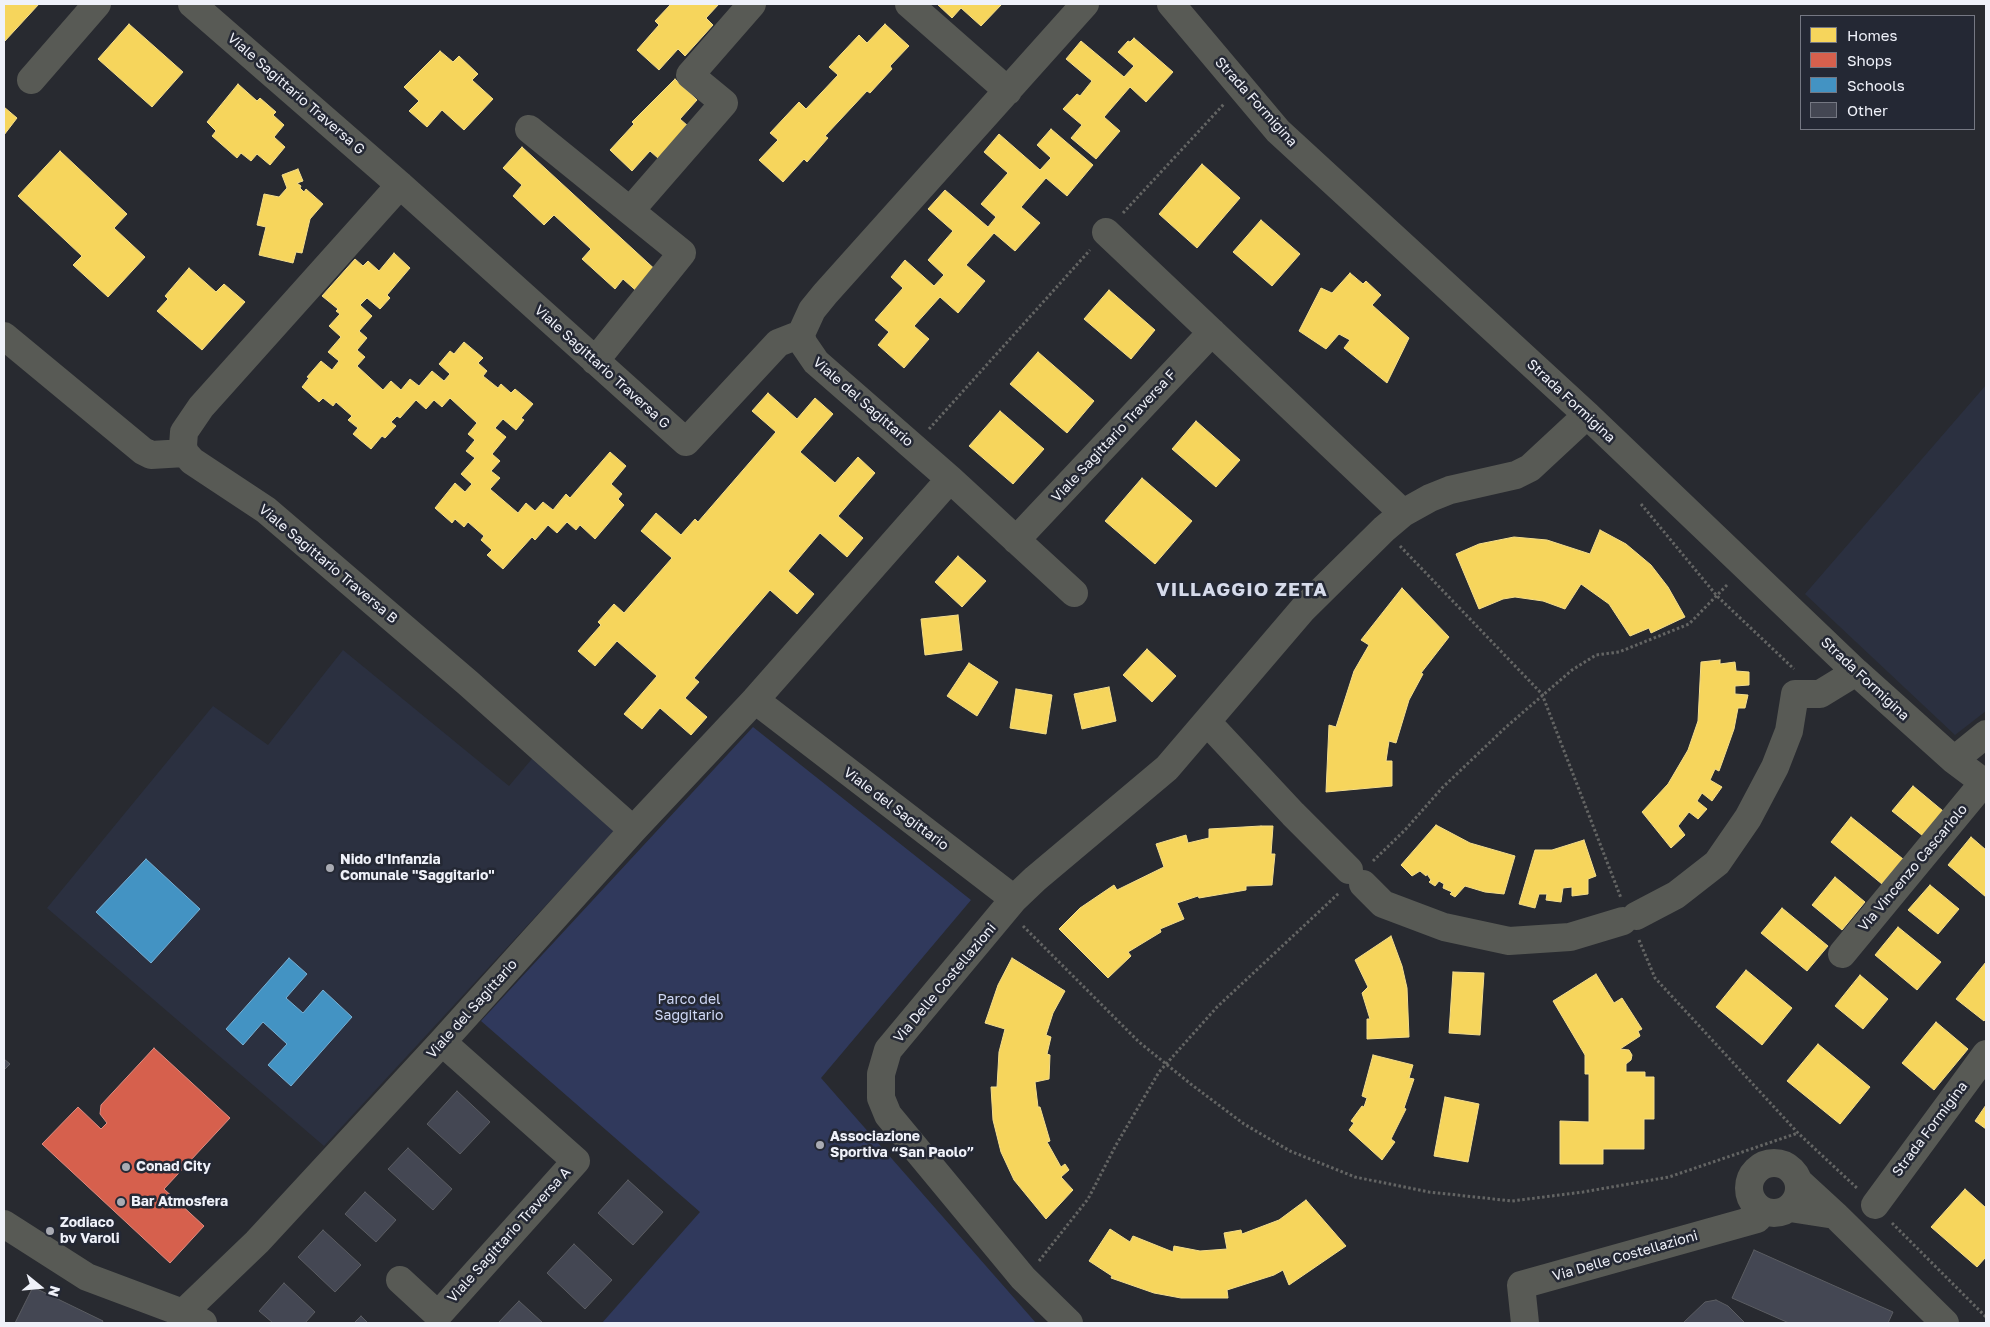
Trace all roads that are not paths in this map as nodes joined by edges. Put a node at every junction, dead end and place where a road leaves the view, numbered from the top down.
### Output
1 (97, 4) edge
2 (192, 4) edge
3 (752, 4) edge
4 (909, 4) edge
5 (1085, 4) edge
6 (1171, 4) edge
7 (31, 80) dead end
8 (1008, 91) junction
9 (529, 130) dead end
10 (400, 185) junction
11 (630, 211) junction
12 (1106, 232) road end
13 (1212, 332) junction
14 (801, 334) junction
15 (4, 336) edge
16 (595, 361) junction
17 (1587, 414) junction
18 (185, 454) junction
19 (950, 479) junction
20 (1394, 521) junction
21 (1016, 540) junction
22 (1074, 593) dead end
23 (1856, 672) junction
24 (755, 700) junction
25 (1208, 723) junction
26 (1986, 734) edge
27 (1954, 760) junction
28 (1985, 783) edge
29 (633, 830) junction
30 (1010, 904) junction
31 (1842, 954) dead end
32 (442, 1042) junction
33 (1986, 1054) edge
34 (1798, 1181) junction
35 (1874, 1205) road end
36 (1777, 1210) junction
37 (1835, 1216) junction
38 (4, 1224) edge
39 (400, 1280) dead end
40 (193, 1318) edge
41 (1068, 1323) edge
42 (1525, 1323) edge
43 (1945, 1323) edge

1 - 7 street
2 - 10 street, Viale Sagittario Traversa G
3 - 11 street
4 - 8 street
5 - 8 street
6 - 17 street, Strada Formigina
8 - 14 street
9 - 11 street
10 - 16 street, Viale Sagittario Traversa G
10 - 18 street
11 - 16 street
12 - 13 street
13 - 20 street
13 - 21 street, Viale Sagittario Traversa F
14 - 16 street, Viale Sagittario Traversa G
14 - 19 street, Viale del Sagittario
15 - 18 street
17 - 20 street, Via Delle Costellazioni
17 - 23 street, Strada Formigina
18 - 29 street, Viale Sagittario Traversa B
19 - 21 street
19 - 24 street, Viale del Sagittario
20 - 25 street, Via Delle Costellazioni
21 - 22 street
23 - 25 street
23 - 27 street, Strada Formigina
24 - 29 street, Viale del Sagittario
24 - 30 street, Viale del Sagittario
25 - 30 street, Via Delle Costellazioni
26 - 27 street
27 - 28 street, Strada Formigina
28 - 31 street, Via Vincenzo Cascariolo
29 - 32 street, Viale del Sagittario
30 - 41 street, Via Delle Costellazioni
32 - 39 street, Viale Sagittario Traversa A
32 - 40 street, Viale del Sagittario
33 - 35 street, Strada Formigina
34 - 36 street
34 - 36 street
34 - 37 street
36 - 37 street
36 - 42 street, Via Delle Costellazioni
37 - 43 street
38 - 40 street

